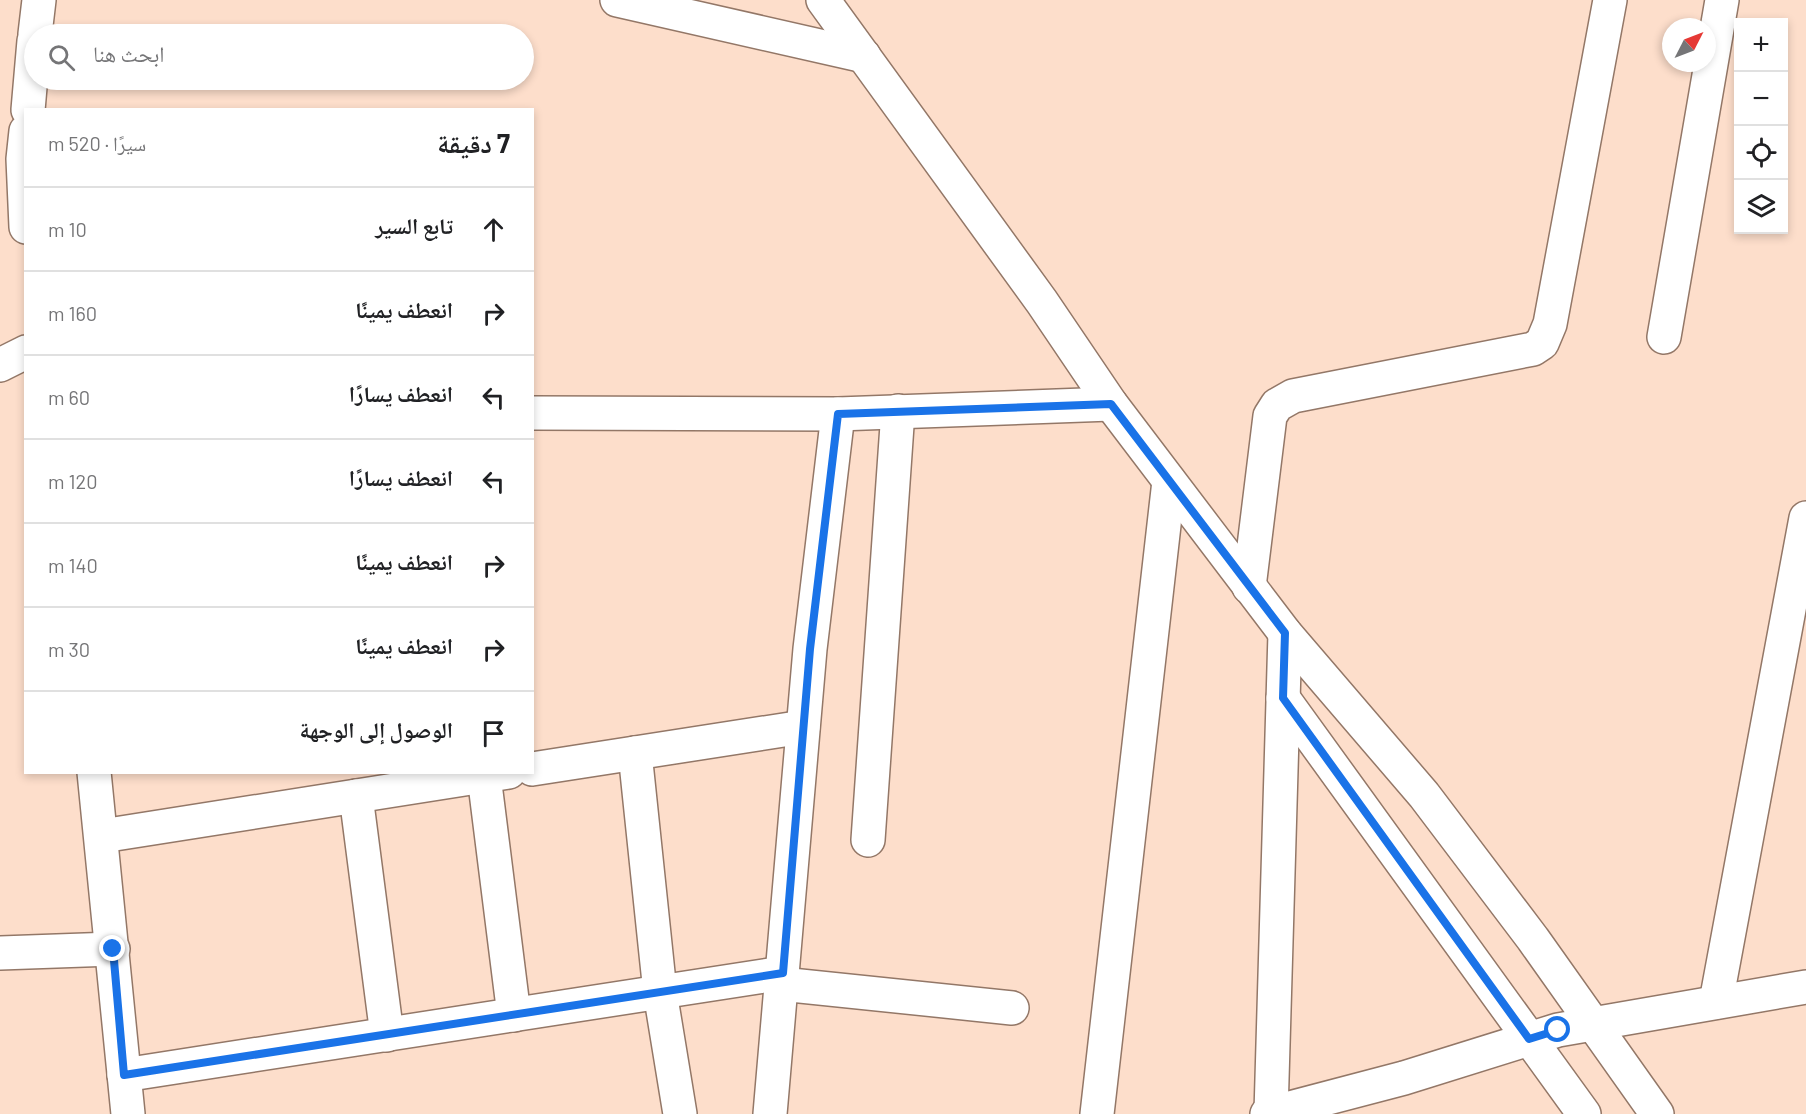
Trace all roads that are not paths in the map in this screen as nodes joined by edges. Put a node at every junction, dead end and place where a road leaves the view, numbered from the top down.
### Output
1 (39, 0) edge
2 (618, 0) edge
3 (824, 0) edge
4 (1610, 0) edge
5 (1722, 0) edge
6 (36, 24) edge
7 (864, 56) junction
8 (30, 90) edge
9 (28, 108) edge
10 (24, 150) edge
11 (24, 182) edge
12 (1664, 337) dead end
13 (24, 353) edge
14 (0, 365) edge
15 (1111, 404) junction
16 (898, 411) junction
17 (534, 413) edge
18 (838, 414) junction
19 (1169, 481) junction
20 (1806, 518) edge
21 (1249, 587) junction
22 (1285, 633) junction
23 (1283, 698) junction
24 (803, 727) junction
25 (635, 753) junction
26 (534, 769) edge
27 (94, 774) edge
28 (496, 774) edge
29 (356, 796) junction
30 (102, 836) junction
31 (868, 840) dead end
32 (113, 949) junction
33 (0, 953) edge
34 (782, 979) junction
35 (1806, 987) edge
36 (660, 992) junction
37 (1716, 1002) junction
38 (1012, 1008) dead end
39 (514, 1015) junction
40 (1592, 1022) junction
41 (387, 1035) junction
42 (1529, 1039) junction
43 (124, 1075) junction
44 (1284, 1112) edge
45 (128, 1114) edge
46 (680, 1114) edge
47 (770, 1114) edge
48 (1097, 1114) edge
49 (1584, 1114) edge
50 (1657, 1114) edge

1 - 6 street
2 - 7 street
3 - 7 street
4 - 21 street
5 - 12 street
7 - 15 street
8 - 9 street
10 - 11 street
13 - 14 street
15 - 16 street
15 - 19 street
16 - 18 street
16 - 31 street
17 - 18 street
18 - 24 street
19 - 21 street
19 - 48 street
20 - 37 street
21 - 22 street
22 - 23 street
22 - 40 street
23 - 42 street
23 - 44 street
24 - 25 street
24 - 34 street
25 - 26 street
25 - 36 street
27 - 30 street
28 - 29 street
28 - 39 street
29 - 30 street
29 - 41 street
30 - 32 street
32 - 33 street
32 - 43 street
34 - 36 street
34 - 38 street
34 - 47 street
35 - 37 street
36 - 39 street
36 - 46 street
37 - 40 street
39 - 41 street
40 - 42 street
40 - 50 street
41 - 43 street
42 - 44 street
42 - 49 street
43 - 45 street

